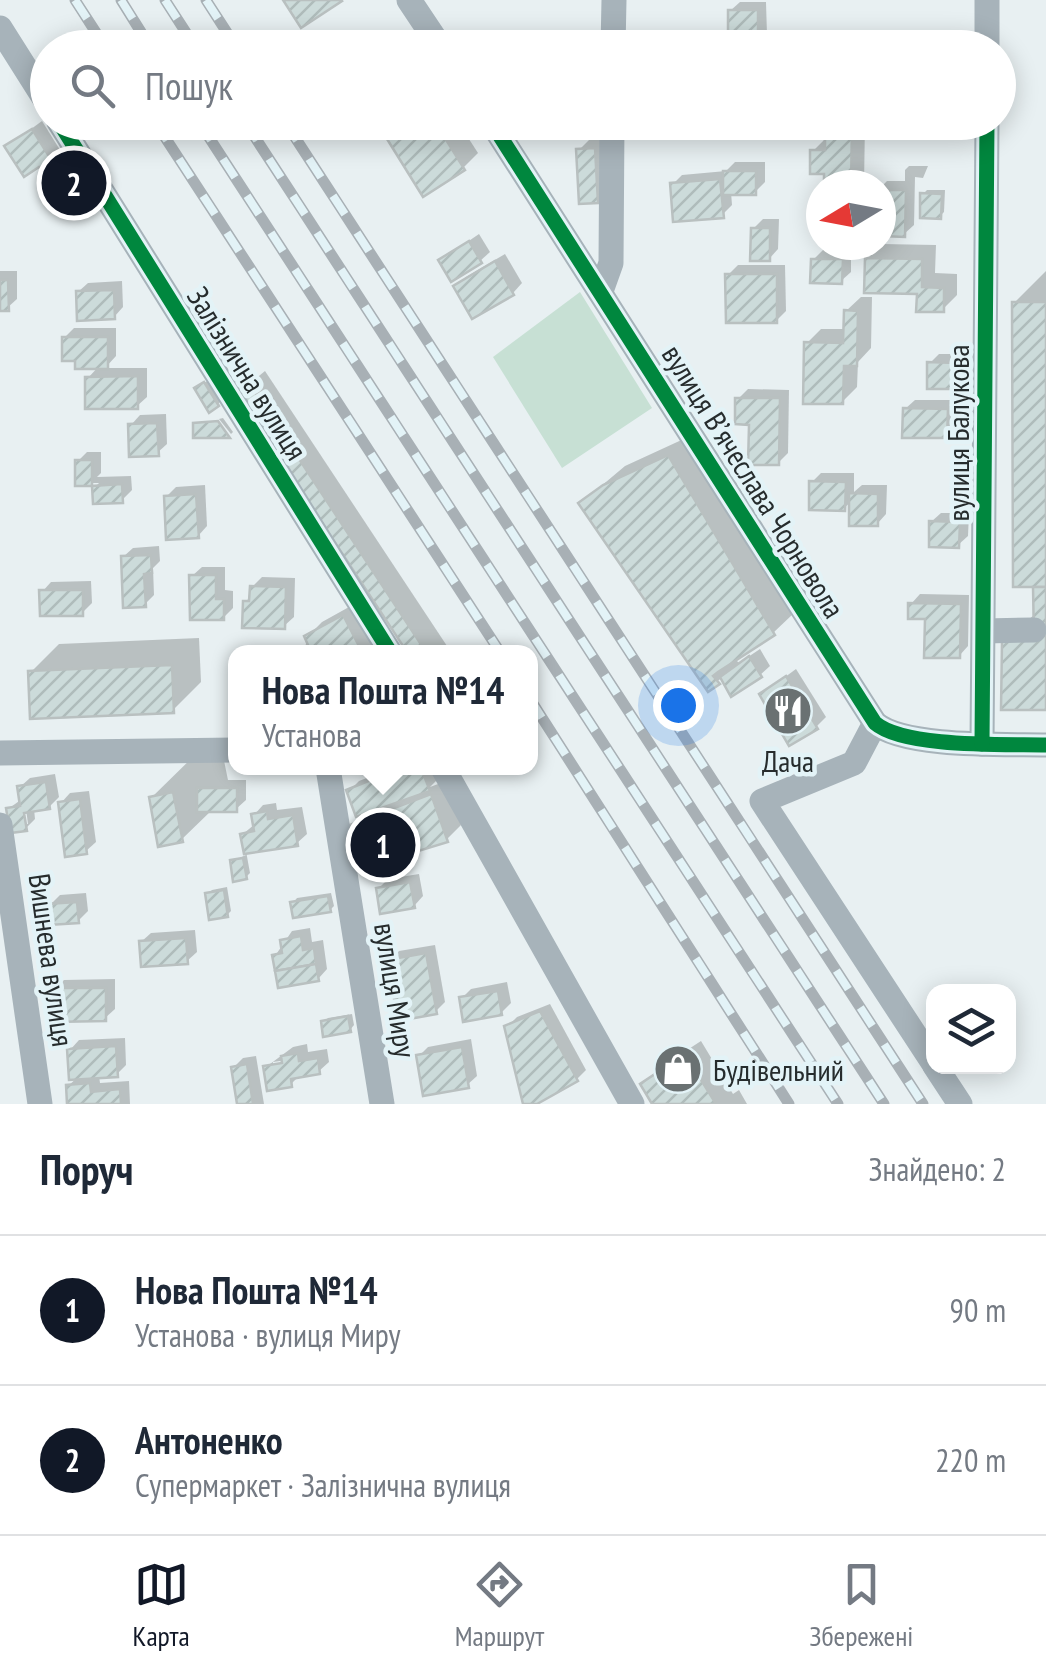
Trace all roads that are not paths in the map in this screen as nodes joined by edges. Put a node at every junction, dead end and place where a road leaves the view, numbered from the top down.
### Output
1 (408, 0) edge
2 (614, 0) edge
3 (987, 0) edge
4 (0, 28) edge
5 (428, 30) edge
6 (613, 30) edge
7 (987, 30) edge
8 (30, 76) edge
9 (70, 140) edge
10 (503, 140) edge
11 (612, 140) edge
12 (987, 140) edge
13 (601, 291) junction
14 (1034, 630) dead end
15 (984, 631) junction
16 (386, 645) edge
17 (875, 723) junction
18 (982, 744) junction
19 (1046, 745) edge
20 (228, 750) edge
21 (0, 754) edge
22 (329, 775) edge
23 (447, 775) edge
24 (0, 825) edge
25 (926, 1053) edge
26 (940, 1074) edge
27 (40, 1104) edge
28 (382, 1104) edge
29 (632, 1104) edge
30 (960, 1104) edge

1 - 5 street
2 - 6 street
3 - 7 street
4 - 8 street
9 - 16 street, Залізнична вулиця
10 - 13 street, вулиця Вʼячеслава Чорновола
11 - 13 street
12 - 15 street, вулиця Балукова
13 - 17 street, вулиця Вʼячеслава Чорновола
14 - 15 street
15 - 18 street, вулиця Балукова
17 - 18 street
17 - 25 street
18 - 19 street
20 - 21 street
22 - 28 street, вулиця Миру
23 - 29 street
24 - 27 street, Вишнева вулиця
26 - 30 street

